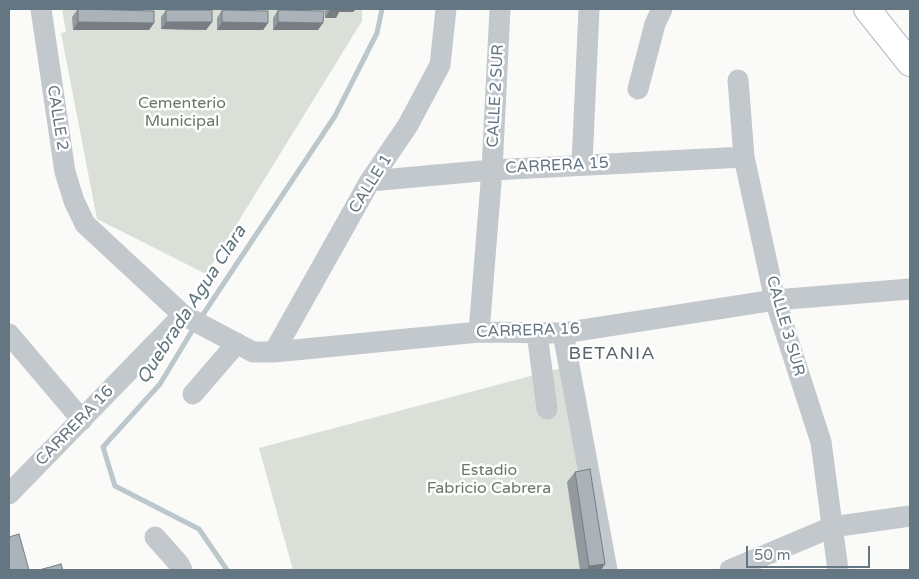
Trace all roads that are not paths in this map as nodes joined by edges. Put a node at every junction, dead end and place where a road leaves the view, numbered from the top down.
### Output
1 (40, 9) edge
2 (446, 9) edge
3 (500, 9) edge
4 (589, 9) edge
5 (662, 9) edge
6 (868, 9) edge
7 (910, 63) edge
8 (738, 80) dead end
9 (638, 89) dead end
10 (744, 156) junction
11 (582, 164) junction
12 (492, 170) junction
13 (370, 181) junction
14 (85, 224) joint
15 (910, 289) edge
16 (775, 300) junction
17 (188, 318) junction
18 (478, 332) junction
19 (537, 333) junction
20 (562, 333) junction
21 (9, 334) edge
22 (228, 339) junction
23 (274, 352) junction
24 (193, 394) dead end
25 (546, 409) dead end
26 (82, 420) junction
27 (9, 494) edge
28 (910, 516) edge
29 (832, 527) junction
30 (155, 537) dead end
31 (182, 570) edge
32 (607, 570) edge
33 (730, 570) edge
34 (838, 570) edge

1 - 14 street, CALLE 2
2 - 13 street, CALLE 1
3 - 12 street, CALLE 2 SUR
4 - 11 street
5 - 9 street
6 - 7 main road
8 - 10 street, CALLE 3 SUR
10 - 11 street, CARRERA 15
10 - 16 street, CALLE 3 SUR
11 - 12 street, CARRERA 15
12 - 13 street, CARRERA 15
12 - 18 street, CALLE 2 SUR
13 - 23 street, CALLE 1
14 - 17 street, CARRERA 16
15 - 16 street, CARRERA 16
16 - 20 street, CARRERA 16
16 - 29 street, CALLE 3 SUR
17 - 22 street, CARRERA 16
17 - 26 street, CARRERA 16
18 - 19 street, CARRERA 16
18 - 23 street, CARRERA 16
19 - 20 street, CARRERA 16
19 - 25 street
20 - 32 street
21 - 26 street
22 - 23 street, CARRERA 16
22 - 24 street
26 - 27 street, CARRERA 16
28 - 29 street
29 - 33 street
29 - 34 street, CALLE 3 SUR
30 - 31 street

